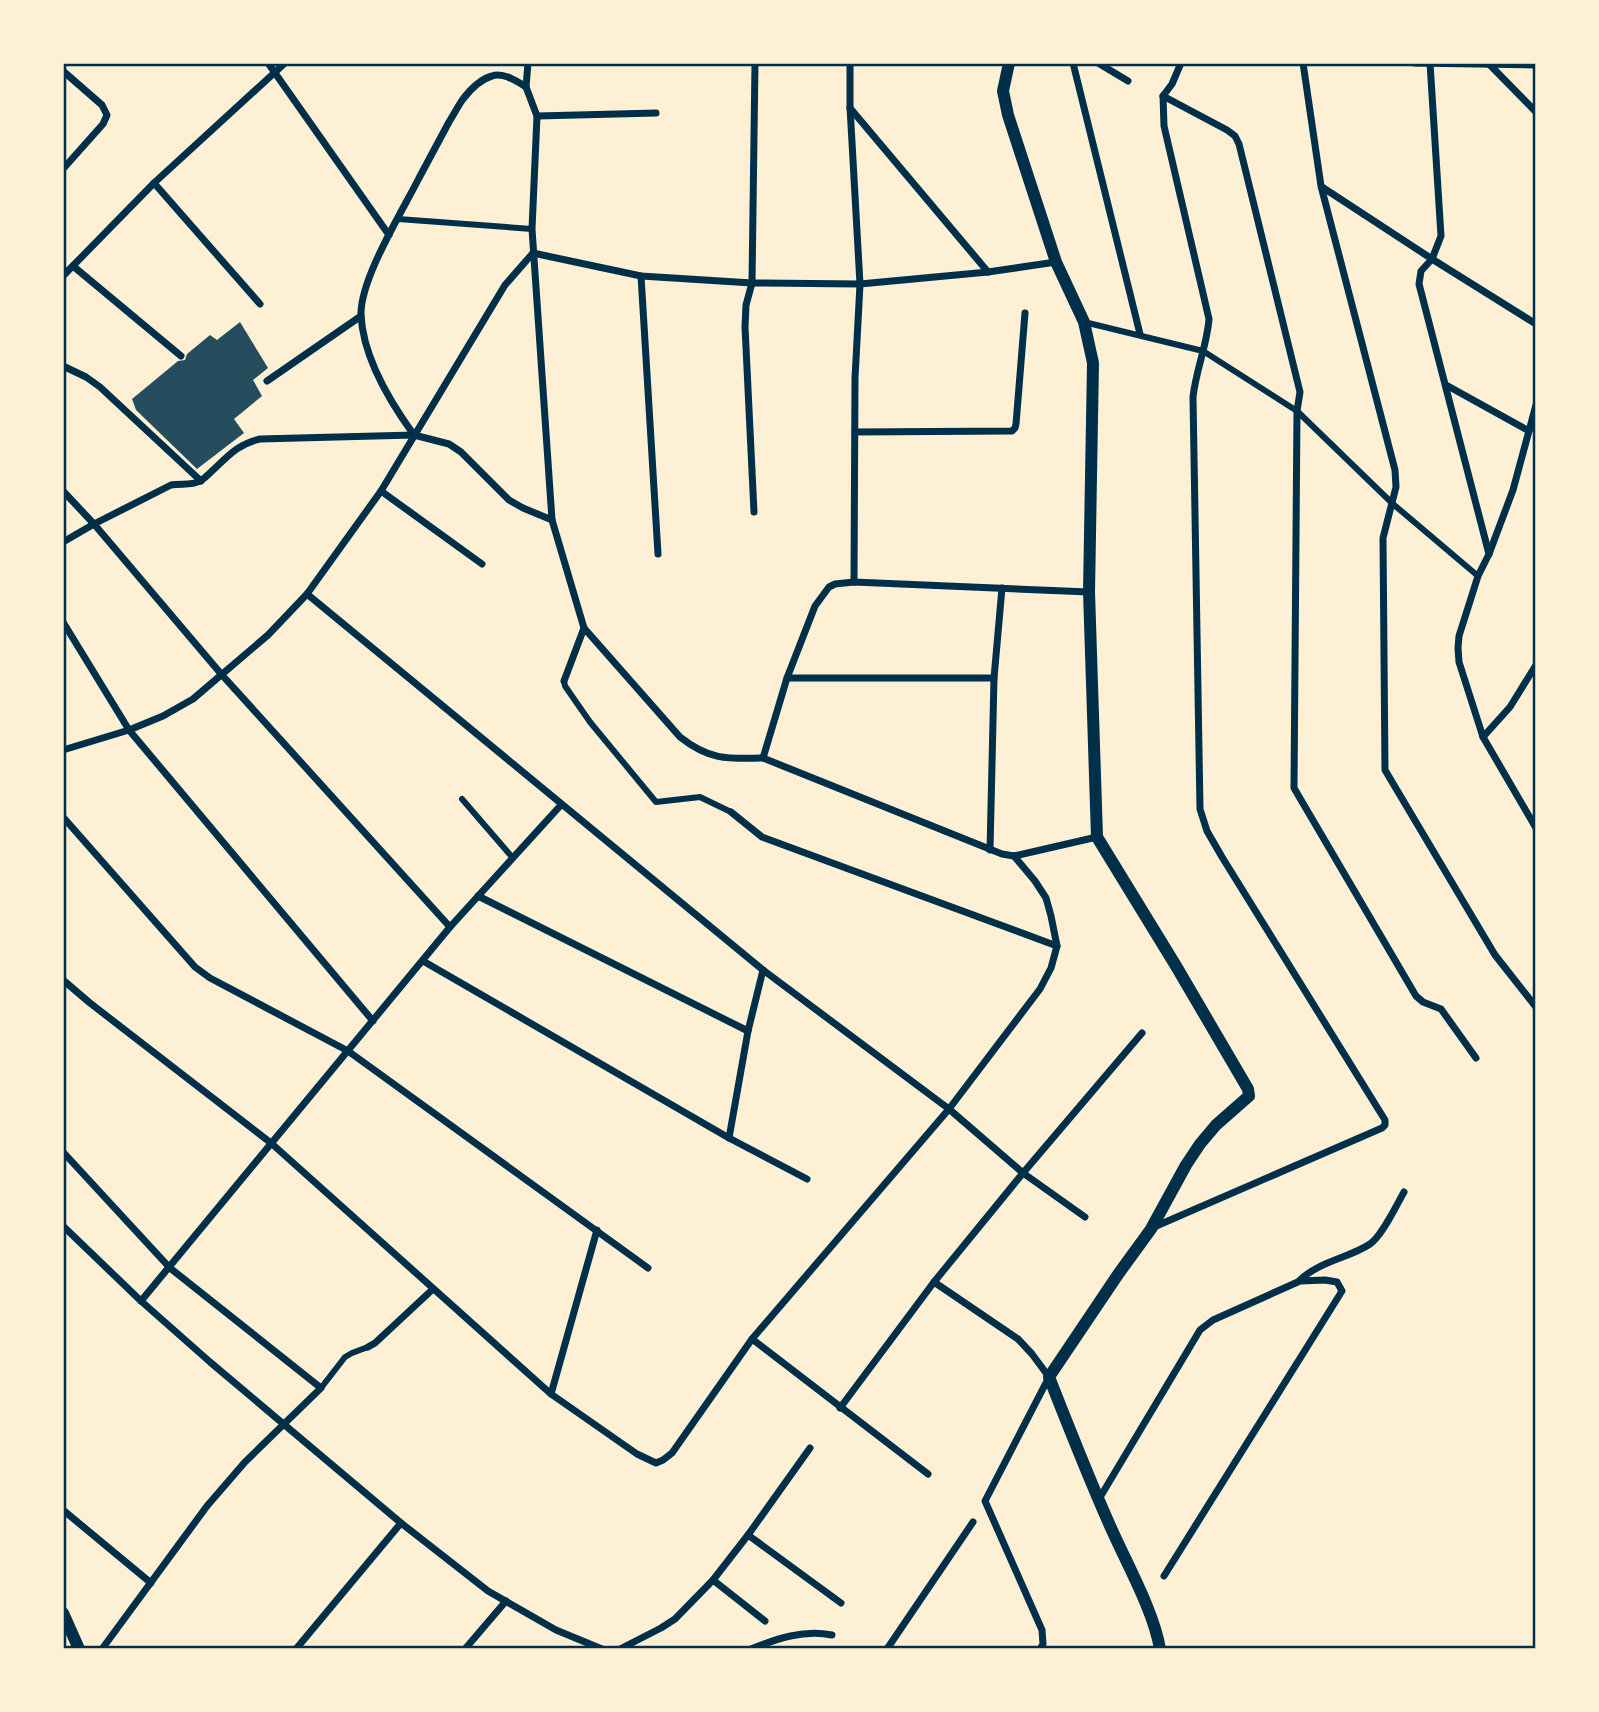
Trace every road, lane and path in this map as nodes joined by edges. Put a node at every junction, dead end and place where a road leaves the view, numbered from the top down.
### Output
1 (268, 63) edge
2 (285, 63) edge
3 (528, 63) edge
4 (755, 63) edge
5 (850, 63) edge
6 (1009, 63) edge
7 (1073, 63) edge
8 (1098, 63) edge
9 (1181, 63) edge
10 (1303, 63) edge
11 (1414, 63) edge
12 (1430, 63) edge
13 (1489, 64) edge
14 (1536, 65) edge
15 (63, 71) edge
16 (275, 73) junction
17 (1128, 81) dead end
18 (526, 87) junction
19 (1163, 96) junction
20 (850, 107) junction
21 (1536, 112) edge
22 (656, 113) dead end
23 (537, 116) junction
24 (63, 169) edge
25 (154, 183) junction
26 (1321, 186) junction
27 (398, 219) junction
28 (532, 229) junction
29 (389, 235) junction
30 (533, 253) junction
31 (1432, 259) junction
32 (1056, 262) junction
33 (73, 266) junction
34 (988, 272) junction
35 (63, 276) edge
36 (641, 276) junction
37 (752, 283) junction
38 (860, 284) junction
39 (260, 304) dead end
40 (1025, 313) dead end
41 (361, 316) junction
42 (1084, 322) junction
43 (1536, 324) edge
44 (1140, 334) junction
45 (1203, 351) junction
46 (181, 356) dead end
47 (63, 366) edge
48 (267, 381) dead end
49 (1446, 385) junction
50 (1536, 405) edge
51 (1297, 411) junction
52 (855, 432) junction
53 (1529, 432) junction
54 (414, 435) junction
55 (201, 481) junction
56 (63, 491) edge
57 (381, 491) junction
58 (1393, 504) junction
59 (754, 512) dead end
60 (552, 520) junction
61 (94, 524) junction
62 (63, 542) edge
63 (658, 554) dead end
64 (1489, 554) junction
65 (482, 564) dead end
66 (1478, 576) junction
67 (853, 582) junction
68 (1002, 588) junction
69 (1089, 593) junction
70 (307, 594) junction
71 (63, 622) edge
72 (584, 628) junction
73 (1536, 665) edge
74 (222, 675) junction
75 (787, 678) junction
76 (993, 678) junction
77 (564, 681) joint
78 (129, 730) junction
79 (1483, 737) junction
80 (63, 750) edge
81 (763, 758) junction
82 (462, 799) dead end
83 (561, 805) junction
84 (731, 812) joint
85 (63, 817) edge
86 (1536, 828) edge
87 (1097, 837) junction
88 (990, 850) junction
89 (1014, 856) junction
90 (512, 857) junction
91 (478, 896) junction
92 (450, 927) junction
93 (1057, 946) junction
94 (423, 961) junction
95 (763, 970) junction
96 (63, 980) edge
97 (1536, 1007) edge
98 (373, 1021) junction
99 (748, 1031) junction
100 (1142, 1033) dead end
101 (348, 1051) junction
102 (1476, 1058) dead end
103 (949, 1109) junction
104 (729, 1138) junction
105 (271, 1143) junction
106 (63, 1152) edge
107 (1023, 1173) junction
108 (807, 1179) dead end
109 (1404, 1192) dead end
110 (1085, 1216) dead end
111 (64, 1228) edge
112 (1151, 1229) junction
113 (597, 1230) junction
114 (170, 1268) junction
115 (648, 1268) dead end
116 (1300, 1281) junction
117 (934, 1282) junction
118 (433, 1289) junction
119 (141, 1301) junction
120 (752, 1339) junction
121 (368, 1347) joint
122 (1049, 1377) junction
123 (321, 1388) junction
124 (551, 1394) junction
125 (840, 1408) junction
126 (283, 1424) junction
127 (810, 1448) dead end
128 (928, 1474) dead end
129 (1098, 1499) junction
130 (63, 1510) edge
131 (973, 1522) dead end
132 (401, 1523) junction
133 (748, 1535) junction
134 (1164, 1576) dead end
135 (713, 1580) junction
136 (151, 1583) junction
137 (506, 1601) junction
138 (841, 1602) dead end
139 (63, 1612) edge
140 (765, 1621) dead end
141 (832, 1635) dead end
142 (79, 1649) edge
143 (102, 1649) edge
144 (296, 1649) edge
145 (466, 1649) edge
146 (602, 1649) edge
147 (620, 1649) edge
148 (751, 1649) edge
149 (887, 1649) edge
150 (1040, 1649) edge
151 (1160, 1649) edge

1 - 16 street
2 - 16 street
3 - 18 street
4 - 37 street
5 - 20 street
6 - 32 street
7 - 44 street
8 - 17 street
9 - 19 street
10 - 26 street
11 - 12 street
12 - 13 street
12 - 31 street
13 - 14 street
13 - 21 street
15 - 24 street
16 - 25 street
16 - 29 street
18 - 23 street
18 - 27 street
19 - 45 street
19 - 51 street
20 - 34 street
20 - 38 street
22 - 23 street
23 - 28 street
25 - 33 street
25 - 39 street
26 - 31 street
26 - 58 street
27 - 28 street
27 - 29 street
28 - 30 street
29 - 41 street
30 - 36 street
30 - 54 street
30 - 60 street
31 - 43 street
31 - 49 street
32 - 34 street
32 - 42 street
33 - 35 street
33 - 46 street
34 - 38 street
36 - 37 street
36 - 63 street
37 - 38 street
37 - 59 street
38 - 52 street
40 - 52 street
41 - 48 street
41 - 54 street
42 - 44 street
42 - 69 street
44 - 45 street
45 - 51 street
45 - 112 street
47 - 55 street
49 - 53 street
49 - 64 street
50 - 53 street
51 - 58 street
51 - 102 street
52 - 67 street
53 - 64 street
54 - 55 street
54 - 57 street
54 - 60 street
55 - 61 street
56 - 61 street
57 - 65 street
57 - 70 street
58 - 66 street
58 - 97 street
60 - 72 street
61 - 62 street
61 - 74 street
64 - 66 street
66 - 79 street
67 - 68 street
67 - 75 street
68 - 69 street
68 - 76 street
69 - 87 street
70 - 74 street
70 - 83 street
71 - 78 street
72 - 77 street
72 - 81 street
73 - 79 street
74 - 78 street
74 - 92 street
75 - 76 street
75 - 81 street
76 - 88 street
77 - 84 street
78 - 80 street
78 - 98 street
79 - 86 street
81 - 88 street
82 - 90 street
83 - 90 street
83 - 95 street
84 - 93 street
85 - 101 street
87 - 89 street
87 - 112 street
88 - 89 street
89 - 93 street
90 - 91 street
91 - 92 street
91 - 99 street
92 - 94 street
93 - 103 street
94 - 98 street
94 - 104 street
95 - 99 street
95 - 103 street
96 - 105 street
98 - 101 street
99 - 104 street
100 - 107 street
101 - 105 street
101 - 113 street
103 - 107 street
103 - 120 street
104 - 108 street
105 - 114 street
105 - 118 street
106 - 114 street
107 - 110 street
107 - 117 street
109 - 116 street
111 - 119 street
112 - 122 street
113 - 115 street
113 - 124 street
114 - 119 street
114 - 123 street
116 - 129 street
116 - 134 street
117 - 122 street
117 - 125 street
118 - 121 street
118 - 124 street
119 - 126 street
120 - 124 street
120 - 125 street
121 - 123 street
122 - 129 street
122 - 150 street
123 - 126 street
125 - 128 street
126 - 132 street
126 - 136 street
127 - 133 street
129 - 151 street
130 - 136 street
131 - 149 street
132 - 137 street
132 - 144 street
133 - 135 street
133 - 138 street
135 - 140 street
135 - 147 street
136 - 143 street
137 - 145 street
137 - 146 street
139 - 142 street
141 - 148 street

